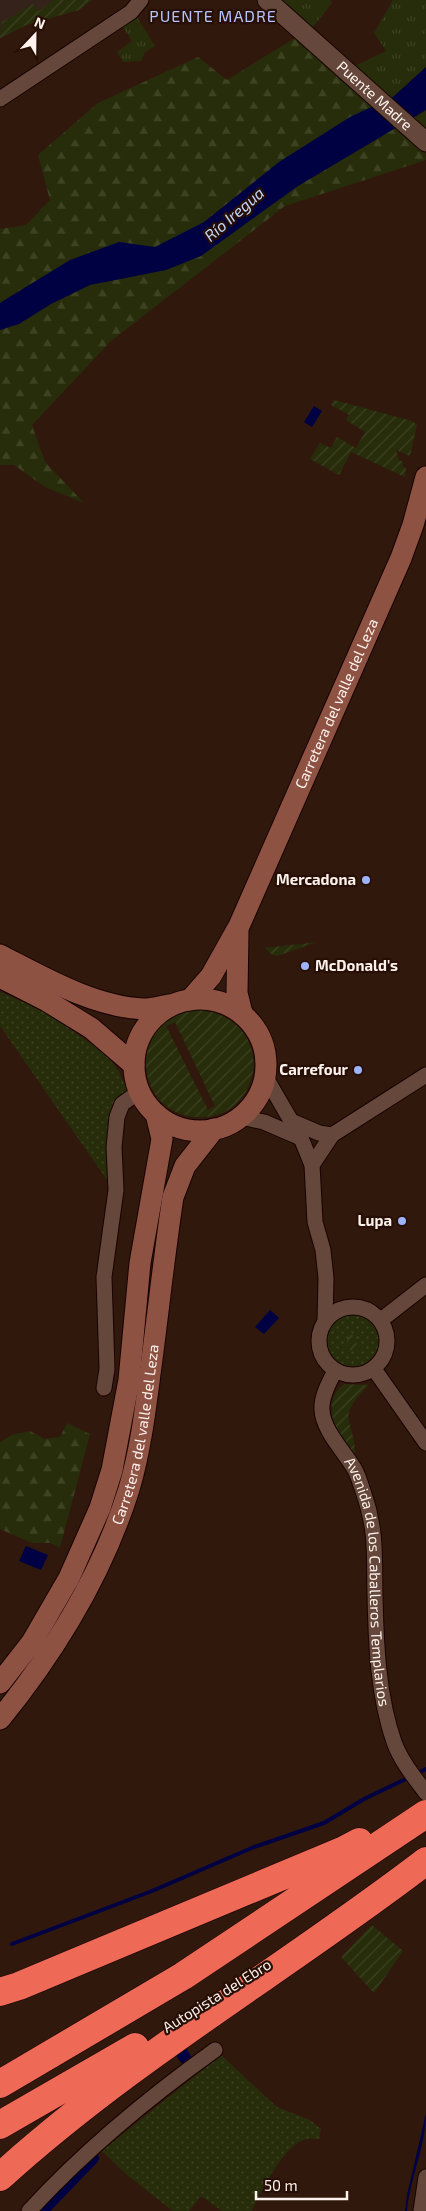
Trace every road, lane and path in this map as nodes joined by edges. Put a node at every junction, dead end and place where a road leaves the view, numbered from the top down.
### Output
1 (141, 0) edge
2 (267, 0) edge
3 (0, 99) edge
4 (426, 142) edge
5 (426, 477) edge
6 (239, 926) junction
7 (0, 955) edge
8 (0, 977) edge
9 (181, 1002) junction
10 (242, 1013) junction
11 (134, 1065) junction
12 (426, 1075) edge
13 (265, 1076) junction
14 (140, 1092) junction
15 (156, 1114) junction
16 (241, 1117) junction
17 (291, 1121) junction
18 (214, 1129) junction
19 (332, 1135) junction
20 (301, 1138) junction
21 (312, 1165) junction
22 (426, 1285) edge
23 (327, 1296) junction
24 (348, 1307) junction
25 (381, 1320) junction
26 (326, 1321) junction
27 (374, 1368) junction
28 (334, 1371) junction
29 (104, 1388) dead end
30 (426, 1443) edge
31 (0, 1683) edge
32 (0, 1719) edge
33 (425, 1804) edge
34 (426, 1856) edge
35 (426, 1861) edge
36 (0, 1992) edge
37 (214, 2050) dead end
38 (0, 2084) edge
39 (0, 2125) edge
40 (0, 2177) edge
41 (426, 2177) edge
42 (29, 2211) edge
43 (421, 2211) edge

1 - 3 street
2 - 4 street, Puente Madre
5 - 6 main road, Carretera del valle del Leza
6 - 9 main road, Carretera del valle del Leza
6 - 10 main road, Carretera del valle del Leza
7 - 9 main road
8 - 11 main road
9 - 10 main road
9 - 11 main road
10 - 13 main road
11 - 14 main road
12 - 19 street
13 - 16 main road
13 - 17 street
14 - 15 main road
14 - 29 street
15 - 18 main road
15 - 31 main road, Carretera del valle del Leza
16 - 18 main road
16 - 20 street
17 - 19 street
17 - 20 street
18 - 32 main road, Carretera del valle del Leza
19 - 21 street
20 - 21 street
21 - 23 street
22 - 25 street
23 - 24 street
23 - 26 street
24 - 25 street
24 - 26 street
25 - 27 street
26 - 28 street
27 - 28 street
27 - 30 street
28 - 33 street, Avenida de los Caballeros Templarios
33 - 36 highway
33 - 38 highway
34 - 39 highway, Autopista del Ebro
35 - 40 highway
37 - 42 street
41 - 43 street

